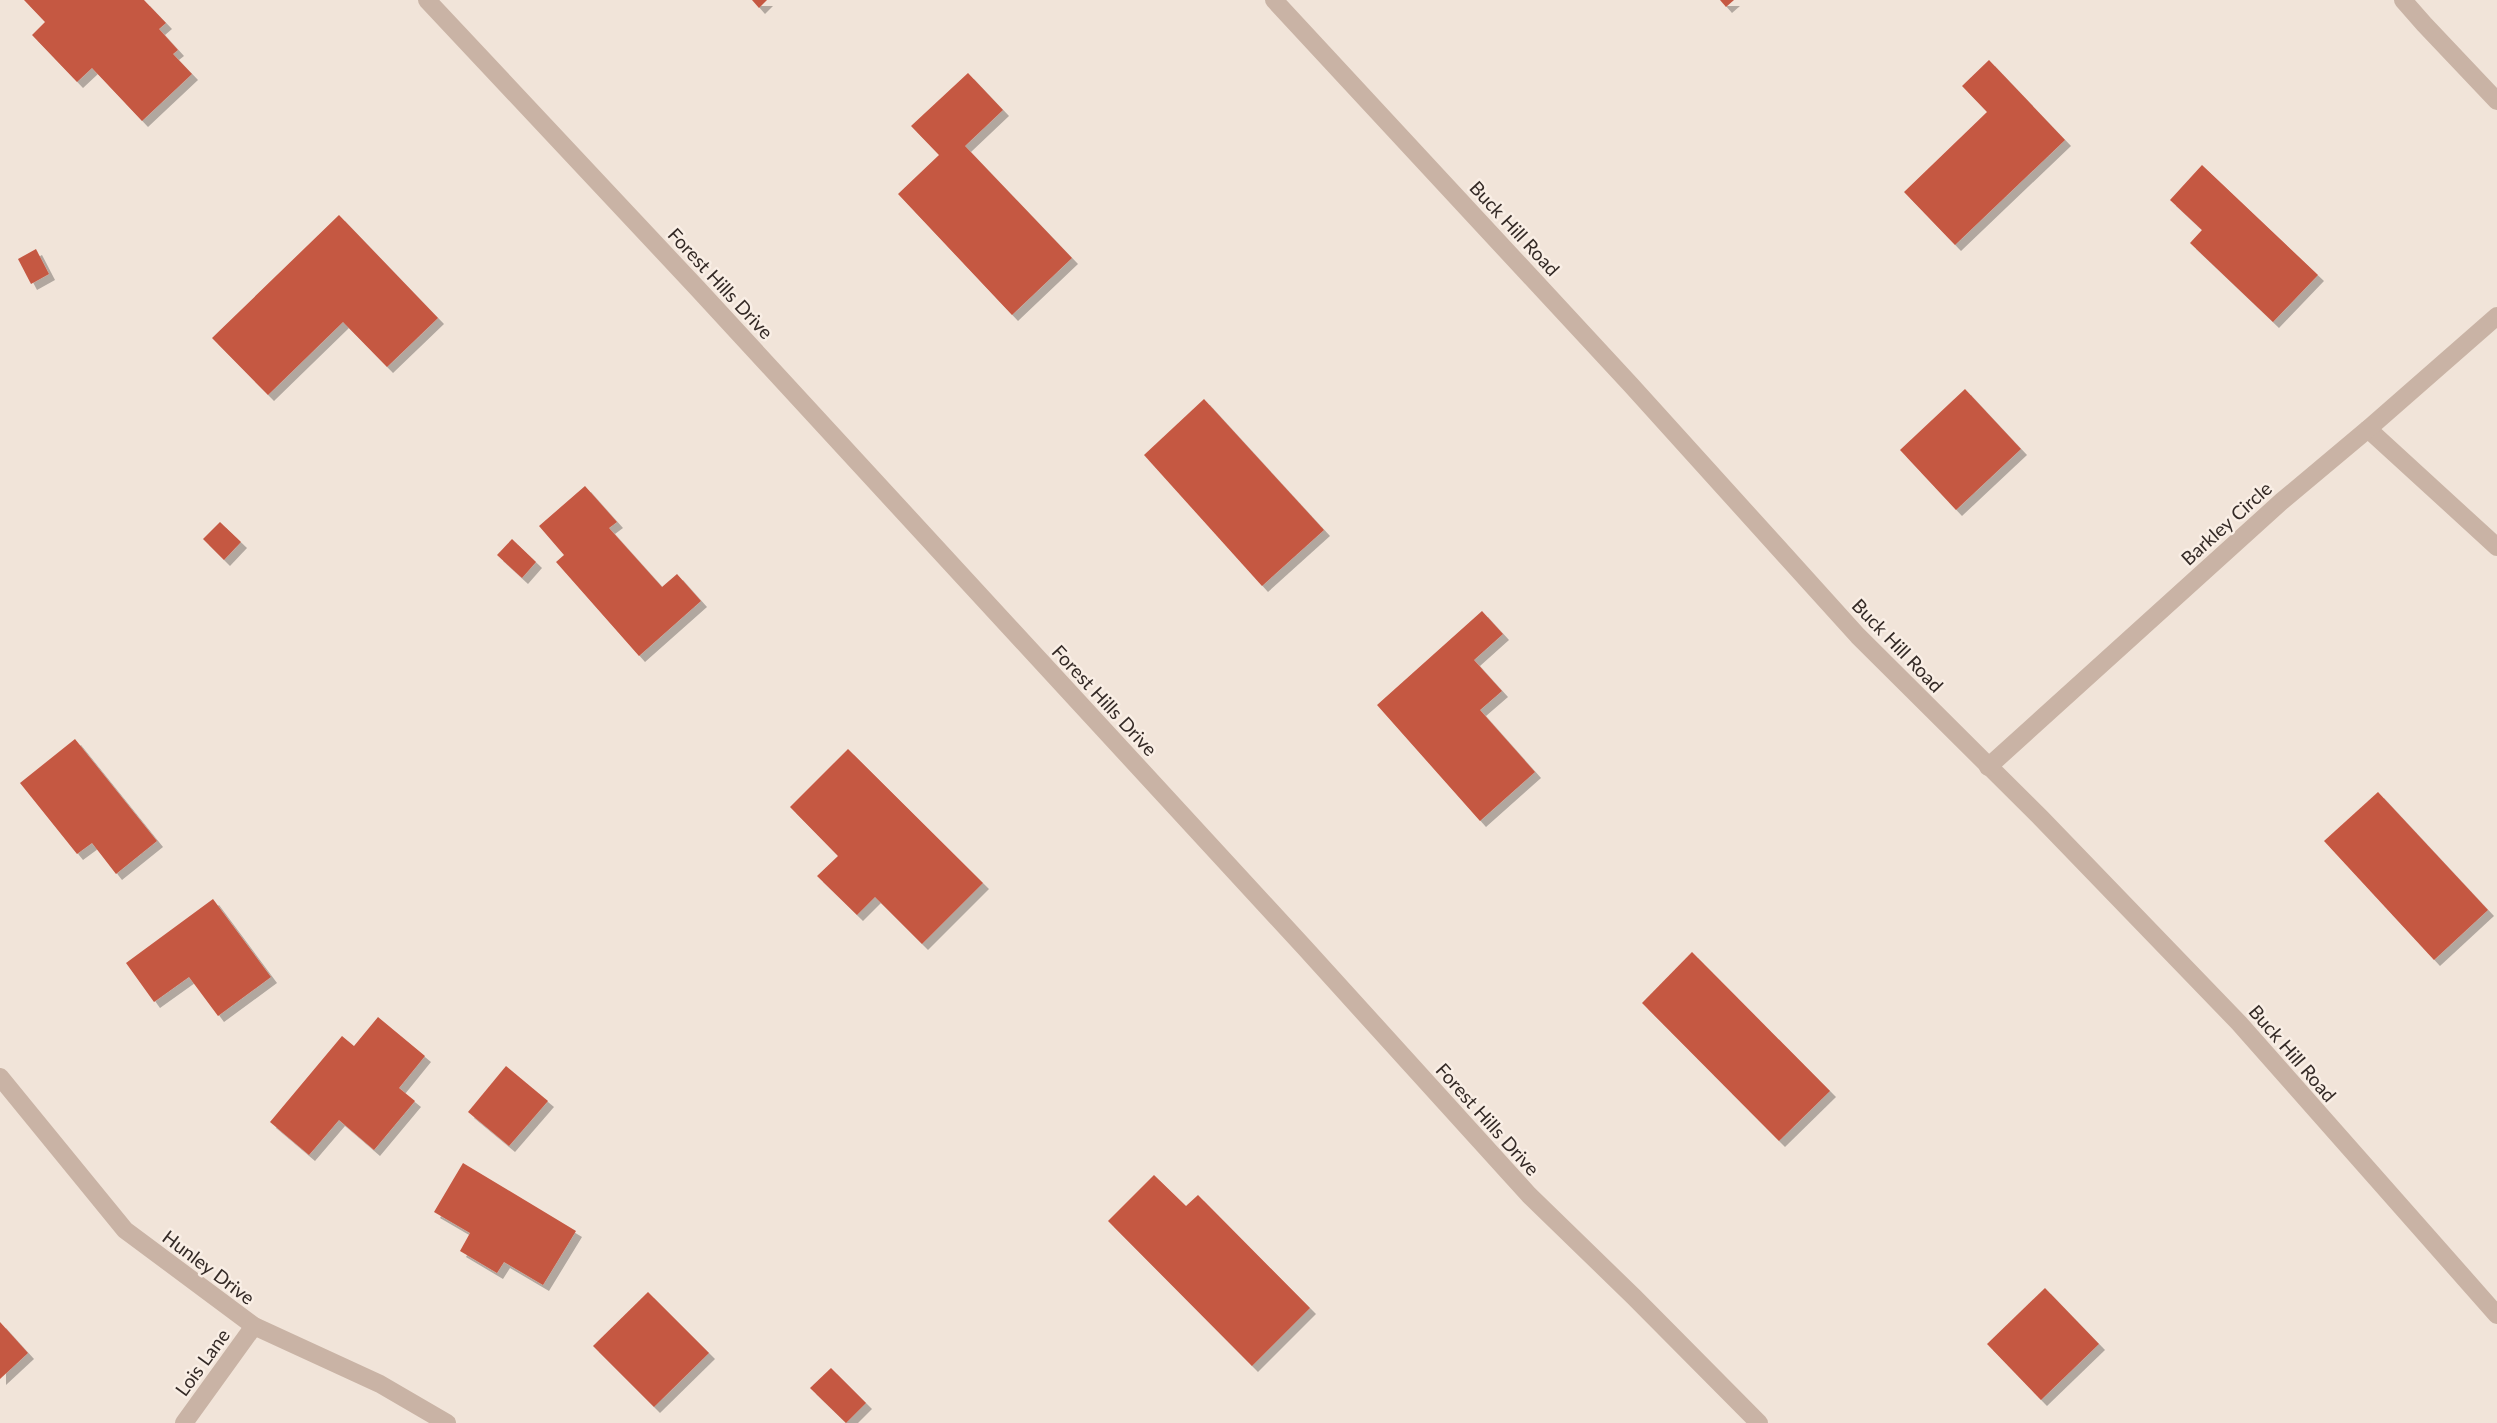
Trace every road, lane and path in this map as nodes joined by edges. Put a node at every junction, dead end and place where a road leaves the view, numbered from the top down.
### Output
1 (427, 0) edge
2 (1274, 0) edge
3 (2403, 0) edge
4 (2497, 101) edge
5 (2497, 316) edge
6 (2368, 429) junction
7 (2497, 547) edge
8 (1988, 767) junction
9 (0, 1077) edge
10 (2497, 1315) edge
11 (254, 1326) junction
12 (184, 1423) edge
13 (447, 1423) edge
14 (1759, 1423) edge

1 - 14 street, Forest Hills Drive
2 - 8 street, Buck Hill Road
3 - 4 street
5 - 6 street, Barkley Circle
6 - 7 street
6 - 8 street, Barkley Circle
8 - 10 street, Buck Hill Road
9 - 11 street, Hunley Drive
11 - 12 street, Lois Lane
11 - 13 street, Hunley Drive

